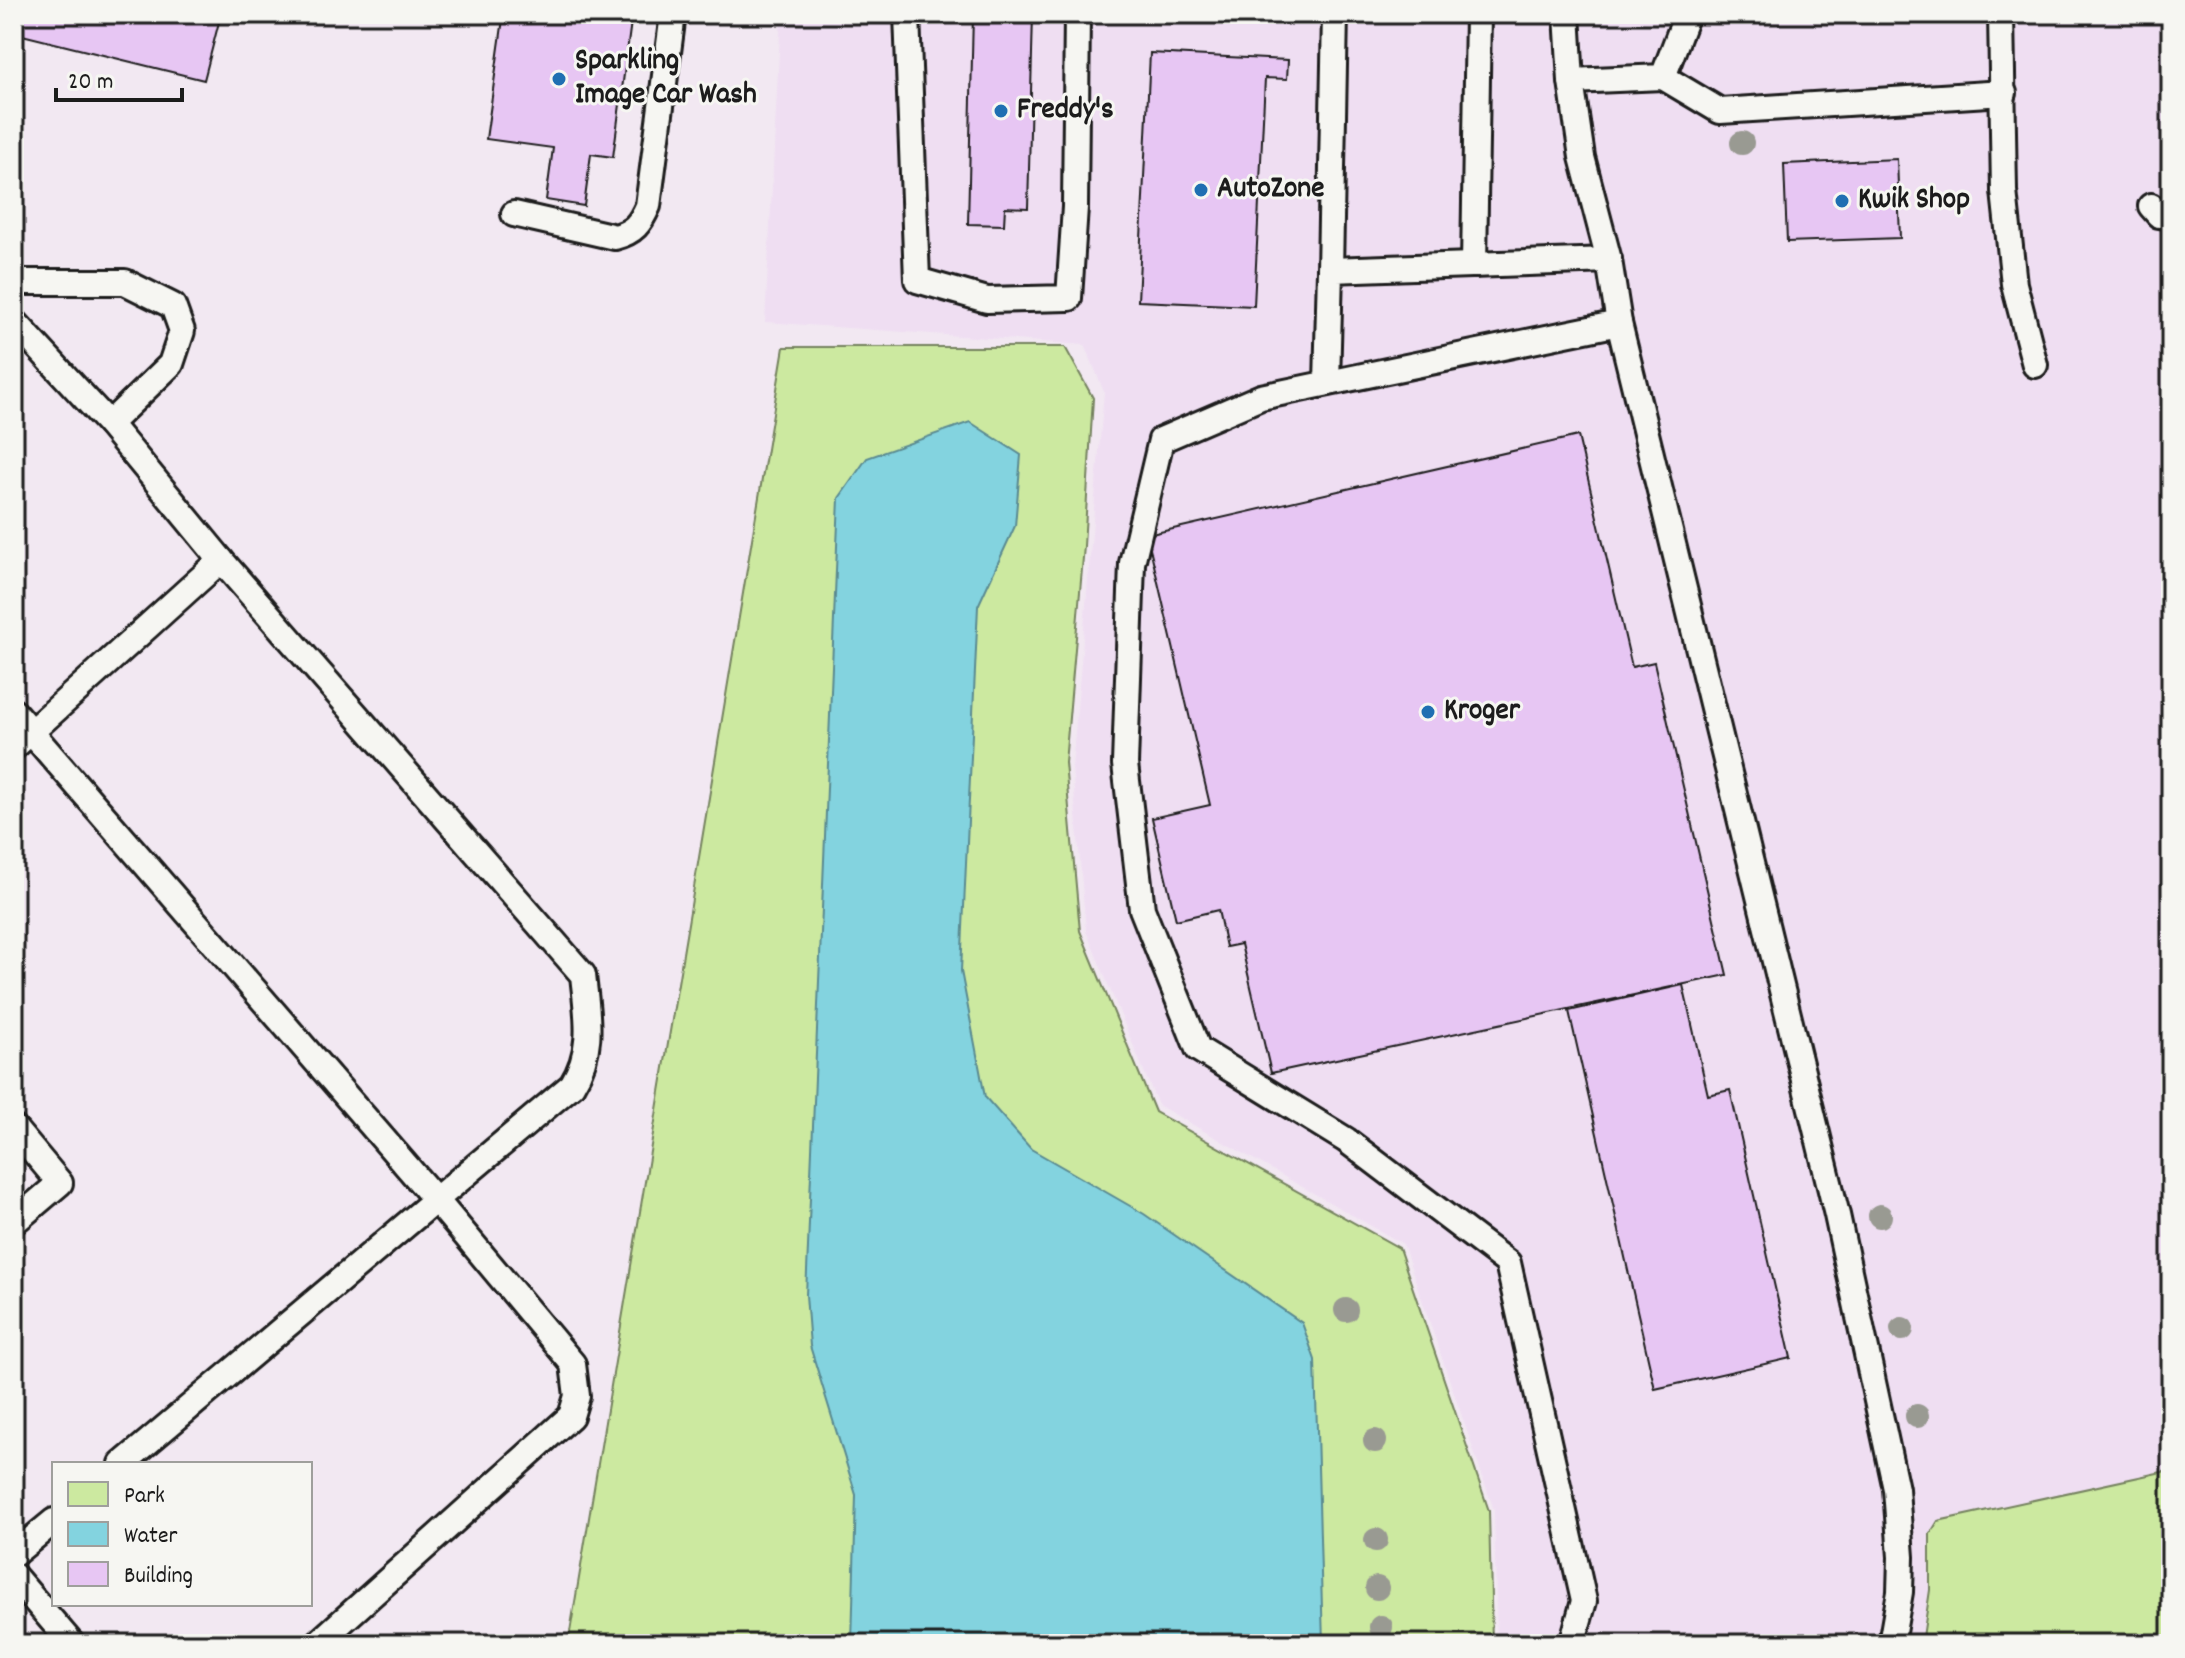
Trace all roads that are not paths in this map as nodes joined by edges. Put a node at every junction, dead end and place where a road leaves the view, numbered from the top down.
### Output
1 (673, 14) edge
2 (907, 14) edge
3 (1077, 14) edge
4 (1335, 14) edge
5 (1478, 14) edge
6 (1567, 14) edge
7 (1687, 14) edge
8 (2001, 14) edge
9 (1663, 77) junction
10 (1571, 81) junction
11 (2004, 93) junction
12 (514, 214) dead end
13 (1609, 260) junction
14 (1474, 265) junction
15 (1330, 270) junction
16 (14, 282) edge
17 (14, 321) edge
18 (1619, 323) junction
19 (2035, 365) dead end
20 (1327, 383) junction
21 (109, 424) junction
22 (221, 560) junction
23 (14, 712) edge
24 (23, 740) edge
25 (14, 1128) edge
26 (437, 1201) junction
27 (14, 1222) edge
28 (124, 1462) edge
29 (52, 1523) edge
30 (14, 1554) edge
31 (14, 1576) edge
32 (72, 1644) edge
33 (317, 1644) edge
34 (1572, 1644) edge
35 (1891, 1644) edge

1 - 12 lane
2 - 3 lane
4 - 15 lane
5 - 14 lane
6 - 10 lane
7 - 9 lane
8 - 11 lane
9 - 10 lane
9 - 11 lane
10 - 13 lane
11 - 19 lane
13 - 14 lane
13 - 18 lane
14 - 15 lane
15 - 20 lane
16 - 21 lane
17 - 21 lane
18 - 20 lane
18 - 35 lane
20 - 34 lane
21 - 22 lane
22 - 24 lane
22 - 26 lane
23 - 24 lane
24 - 26 lane
25 - 27 lane
26 - 28 lane
26 - 33 lane
29 - 30 lane
31 - 32 lane

